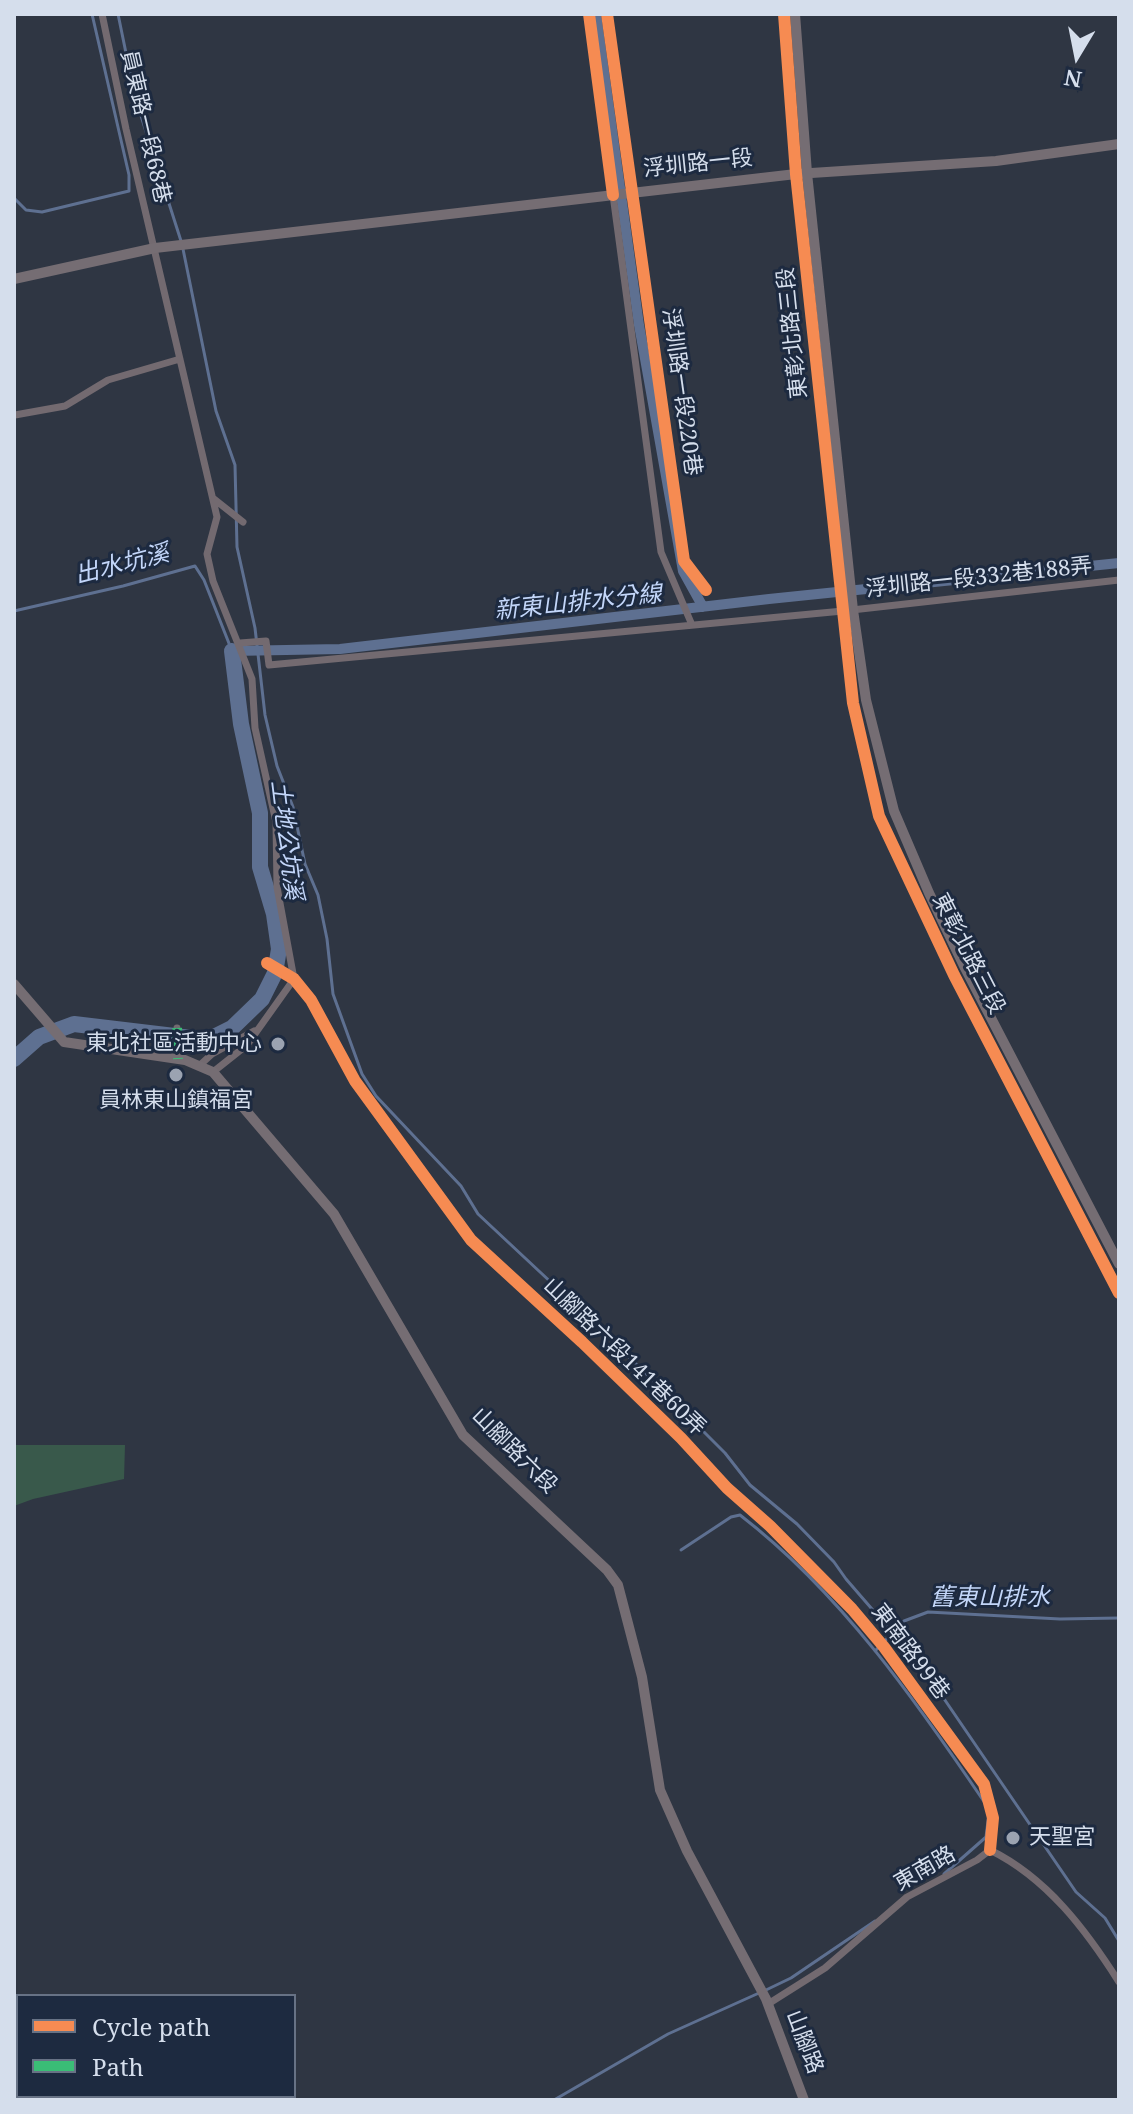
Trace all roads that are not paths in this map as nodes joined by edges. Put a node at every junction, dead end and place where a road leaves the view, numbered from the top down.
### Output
1 (102, 14) edge
2 (784, 14) edge
3 (795, 14) edge
4 (1119, 144) edge
5 (802, 173) junction
6 (613, 195) junction
7 (155, 248) junction
8 (14, 279) edge
9 (180, 359) junction
10 (15, 415) edge
11 (212, 498) junction
12 (243, 522) dead end
13 (1119, 580) edge
14 (848, 610) junction
15 (692, 625) junction
16 (240, 643) junction
17 (267, 963) dead end
18 (294, 979) junction
19 (14, 984) edge
20 (177, 1028) dead end
21 (256, 1029) junction
22 (178, 1059) junction
23 (200, 1065) junction
24 (213, 1072) junction
25 (1119, 1264) edge
26 (1119, 1293) edge
27 (746, 1506) joint
28 (990, 1850) junction
29 (1119, 1982) edge
30 (767, 2001) junction
31 (804, 2100) edge

1 - 7 street, 員東路一段68巷
2 - 5 street
3 - 5 street
4 - 5 street, 浮圳路一段
5 - 6 street, 浮圳路一段
5 - 14 street, 東彰北路三段
6 - 7 street, 浮圳路一段
6 - 15 street
7 - 8 street, 浮圳路一段
7 - 9 street, 員東路一段68巷
9 - 10 street
9 - 11 street, 員東路一段68巷
11 - 12 street
11 - 16 street, 員東路一段68巷
13 - 14 street, 浮圳路一段332巷188弄
14 - 15 street, 浮圳路一段332巷188弄
14 - 25 street, 東彰北路三段
14 - 26 street, 東彰北路三段
15 - 16 street, 浮圳路一段332巷188弄
16 - 18 street, 員東路一段68巷
17 - 18 street
18 - 21 street
18 - 27 street, 山腳路六段141巷60弄
19 - 22 street, 山腳路六段
20 - 22 street
21 - 23 street
21 - 24 street
22 - 23 street, 山腳路六段
23 - 24 street, 山腳路六段
24 - 30 street, 山腳路六段
27 - 28 street, 東南路99巷
28 - 29 street
28 - 30 street, 東南路
30 - 31 street, 山腳路

